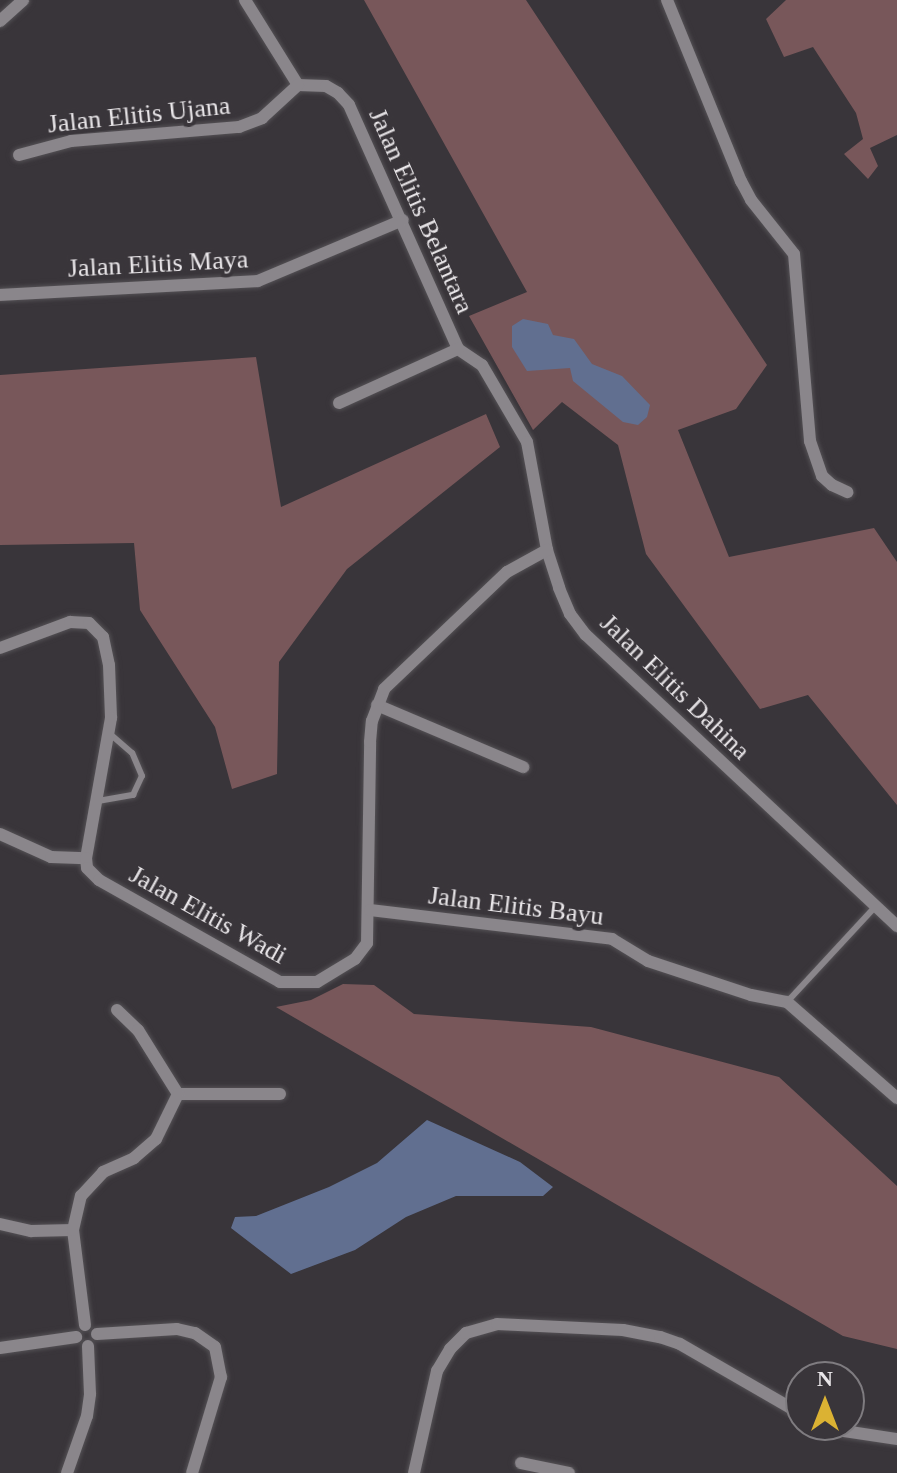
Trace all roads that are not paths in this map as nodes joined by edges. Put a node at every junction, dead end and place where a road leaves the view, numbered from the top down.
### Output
1 (23, 0) edge
2 (245, 0) edge
3 (667, 0) edge
4 (0, 21) edge
5 (298, 85) junction
6 (19, 155) dead end
7 (403, 220) junction
8 (0, 295) edge
9 (458, 349) junction
10 (339, 403) dead end
11 (847, 492) dead end
12 (547, 550) junction
13 (0, 648) edge
14 (377, 705) junction
15 (110, 734) junction
16 (523, 767) dead end
17 (95, 801) junction
18 (0, 834) edge
19 (86, 858) junction
20 (875, 907) junction
21 (370, 910) junction
22 (897, 926) edge
23 (787, 1002) junction
24 (117, 1010) dead end
25 (178, 1094) junction
26 (280, 1094) dead end
27 (897, 1098) edge
28 (0, 1224) edge
29 (73, 1230) junction
30 (85, 1325) junction
31 (97, 1334) junction
32 (76, 1337) junction
33 (88, 1346) junction
34 (0, 1348) edge
35 (785, 1405) edge
36 (865, 1434) edge
37 (897, 1439) edge
38 (521, 1463) dead end
39 (67, 1473) edge
40 (192, 1473) edge
41 (414, 1473) edge
42 (569, 1473) edge

1 - 4 street
2 - 5 street
3 - 11 street
5 - 6 street, Jalan Elitis Ujana
5 - 7 street, Jalan Elitis Belantara
7 - 8 street, Jalan Elitis Maya
7 - 9 street, Jalan Elitis Belantara
9 - 10 street
9 - 12 street, Jalan Elitis Dahina
12 - 14 street
12 - 20 street, Jalan Elitis Dahina
13 - 15 street
14 - 16 street
14 - 21 street, Jalan Elitis Wadi
15 - 17 street
15 - 17 lane
17 - 19 street
18 - 19 street
19 - 21 street, Jalan Elitis Wadi
20 - 22 street, Jalan Elitis Dahina
20 - 23 lane
21 - 23 street, Jalan Elitis Bayu
23 - 27 street, Jalan Elitis Bayu
24 - 25 street
25 - 26 street
25 - 29 street
28 - 29 street
29 - 30 street
30 - 31 street
30 - 32 street
31 - 33 street
31 - 40 street
32 - 33 street
32 - 34 street
33 - 39 street
35 - 41 street
36 - 37 street
38 - 42 street

